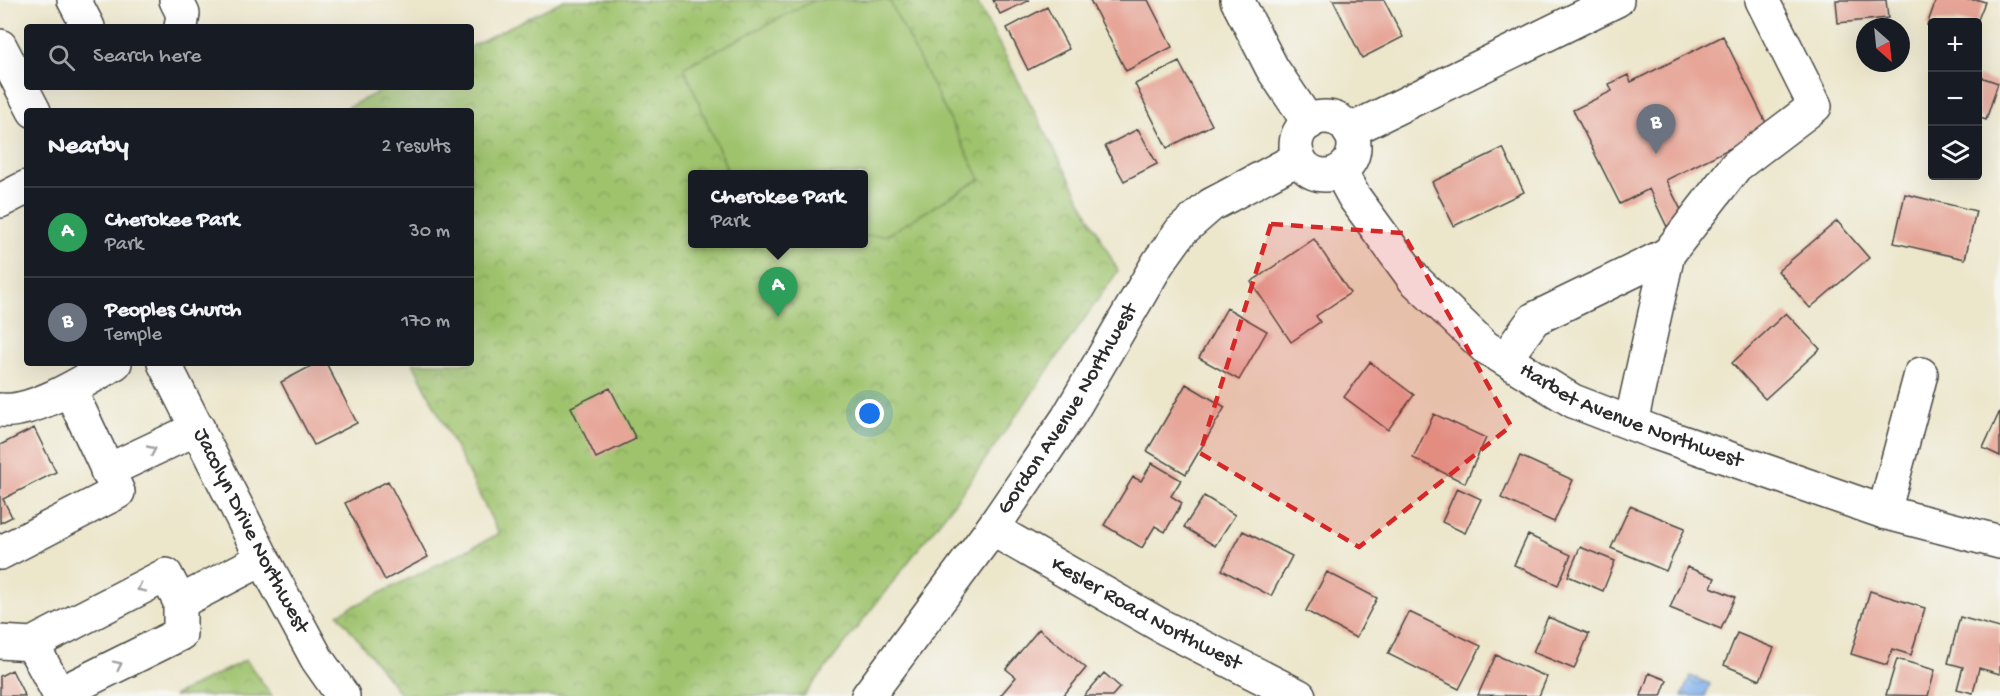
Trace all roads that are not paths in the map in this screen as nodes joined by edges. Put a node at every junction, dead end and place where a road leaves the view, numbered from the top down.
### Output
1 (74, 0) edge
2 (176, 0) edge
3 (1237, 0) edge
4 (1617, 0) edge
5 (1762, 0) edge
6 (86, 24) edge
7 (182, 24) edge
8 (12, 57) edge
9 (24, 86) edge
10 (25, 90) edge
11 (33, 108) edge
12 (1309, 123) junction
13 (1349, 131) junction
14 (1299, 158) junction
15 (1340, 171) junction
16 (24, 189) edge
17 (0, 201) edge
18 (1668, 254) junction
19 (1505, 359) junction
20 (110, 366) edge
21 (166, 366) edge
22 (1921, 374) dead end
23 (69, 390) junction
24 (0, 410) edge
25 (1631, 423) junction
26 (198, 428) junction
27 (107, 471) junction
28 (1884, 512) junction
29 (992, 529) junction
30 (2000, 542) edge
31 (0, 553) edge
32 (263, 559) junction
33 (180, 602) junction
34 (0, 642) edge
35 (32, 644) junction
36 (344, 696) edge
37 (868, 696) edge
38 (1299, 696) edge

1 - 6 street
2 - 7 street
3 - 12 street
4 - 13 street
5 - 18 street
8 - 9 street
10 - 11 street
12 - 13 street
12 - 14 street
13 - 15 street
14 - 15 street
14 - 29 street, Gordon Avenue Northwest
15 - 19 street, Harbet Avenue Northwest
16 - 17 street
18 - 19 street
18 - 25 street
19 - 25 street, Harbet Avenue Northwest
20 - 23 street
21 - 26 street, Jacolyn Drive Northwest
22 - 28 street
23 - 24 street
23 - 27 street
25 - 28 street, Harbet Avenue Northwest
27 -> 26 street
26 - 32 street, Jacolyn Drive Northwest
27 - 31 street
28 - 30 street, Harbet Avenue Northwest
29 - 37 street, Gordon Avenue Northwest
29 - 38 street, Kesler Road Northwest
32 - 33 street
32 - 36 street, Jacolyn Drive Northwest
33 -> 35 street
35 -> 33 street
34 - 35 street

